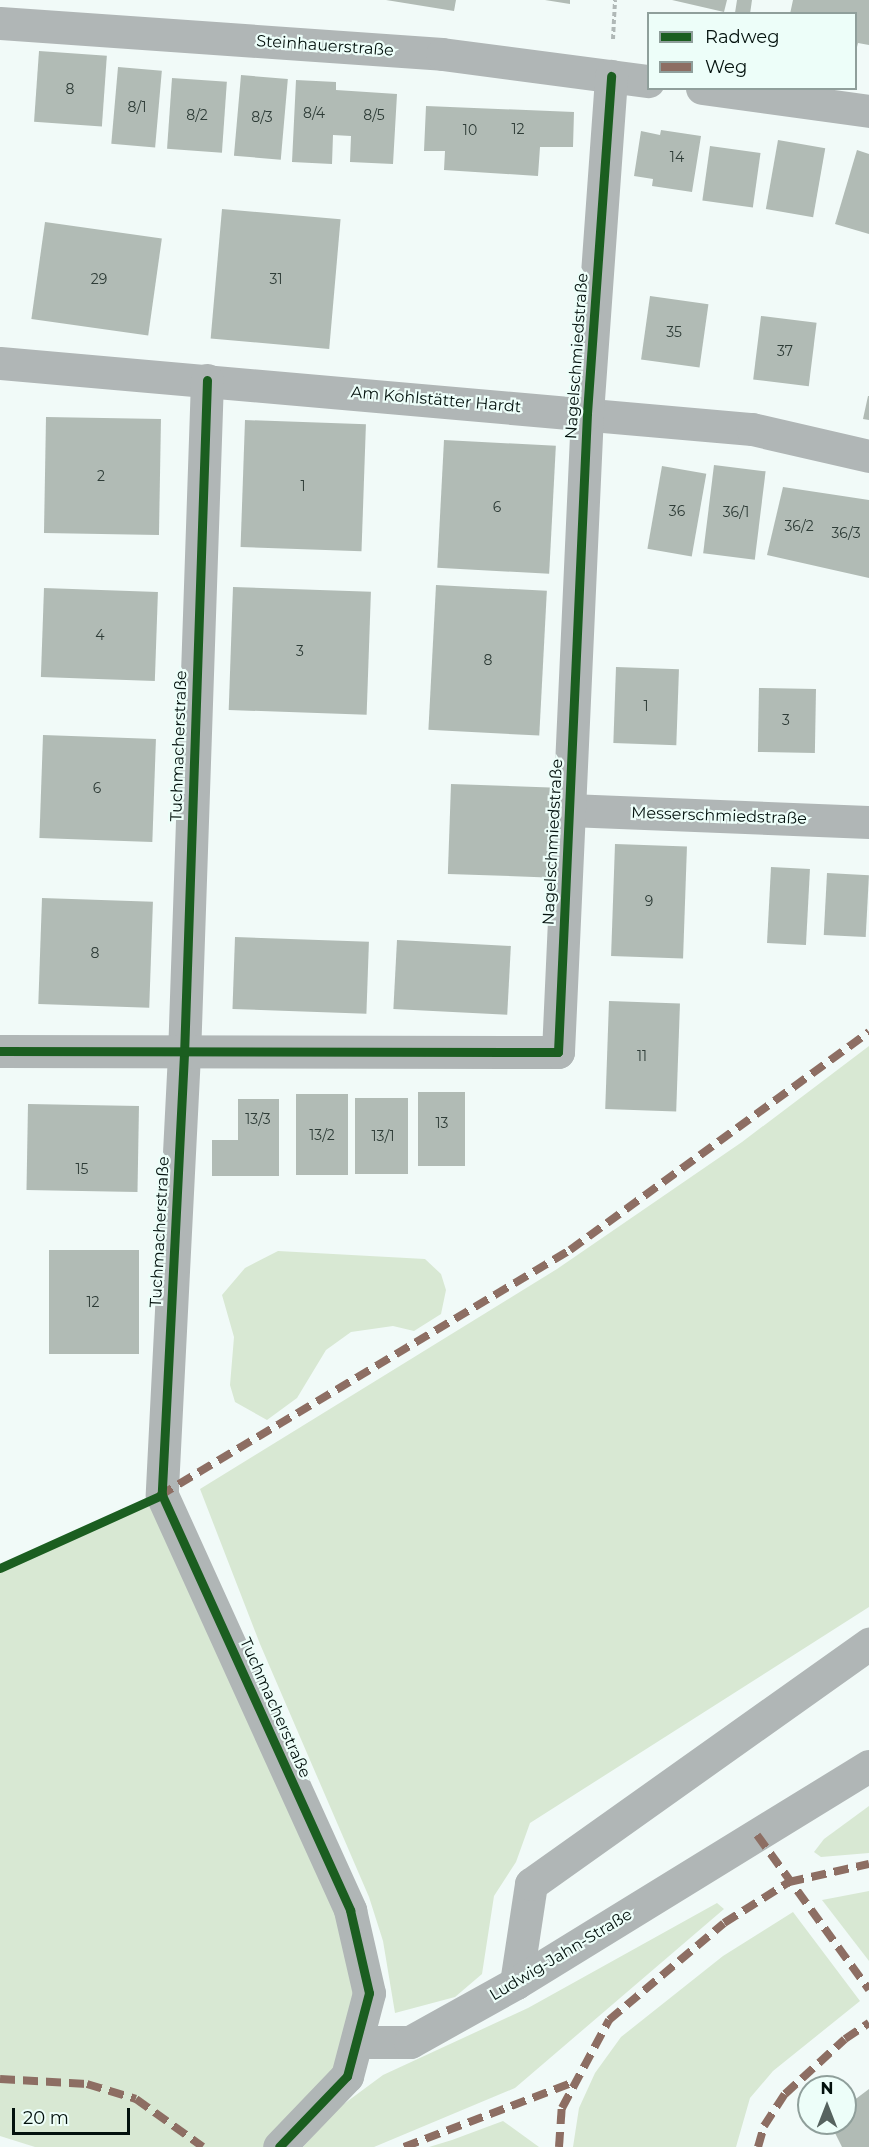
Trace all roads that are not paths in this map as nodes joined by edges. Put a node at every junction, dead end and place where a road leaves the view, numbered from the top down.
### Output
1 (0, 23) edge
2 (611, 76) junction
3 (647, 81) edge
4 (717, 90) edge
5 (869, 111) edge
6 (0, 363) edge
7 (207, 380) junction
8 (587, 413) junction
9 (869, 456) edge
10 (569, 810) junction
11 (869, 822) edge
12 (0, 1051) edge
13 (184, 1054) junction
14 (869, 1644) edge
15 (869, 1766) edge
16 (516, 1983) junction
17 (358, 2042) junction
18 (279, 2147) edge

1 - 2 street, Steinhauerstraße
2 - 3 street, Steinhauerstraße
2 - 8 street, Nagelschmiedstraße
4 - 5 street
6 - 7 street, Am Kohlstätter Hardt
7 - 8 street, Am Kohlstätter Hardt
7 - 13 street, Tuchmacherstraße
8 - 9 street, Am Kohlstätter Hardt
8 - 10 street, Nagelschmiedstraße
10 - 11 street, Messerschmiedstraße
10 - 13 street, Nagelschmiedstraße
12 - 13 street, Nagelschmiedstraße
13 - 17 street, Tuchmacherstraße
14 - 16 street
15 - 16 street, Ludwig-Jahn-Straße
16 - 17 street, Ludwig-Jahn-Straße
17 - 18 street

